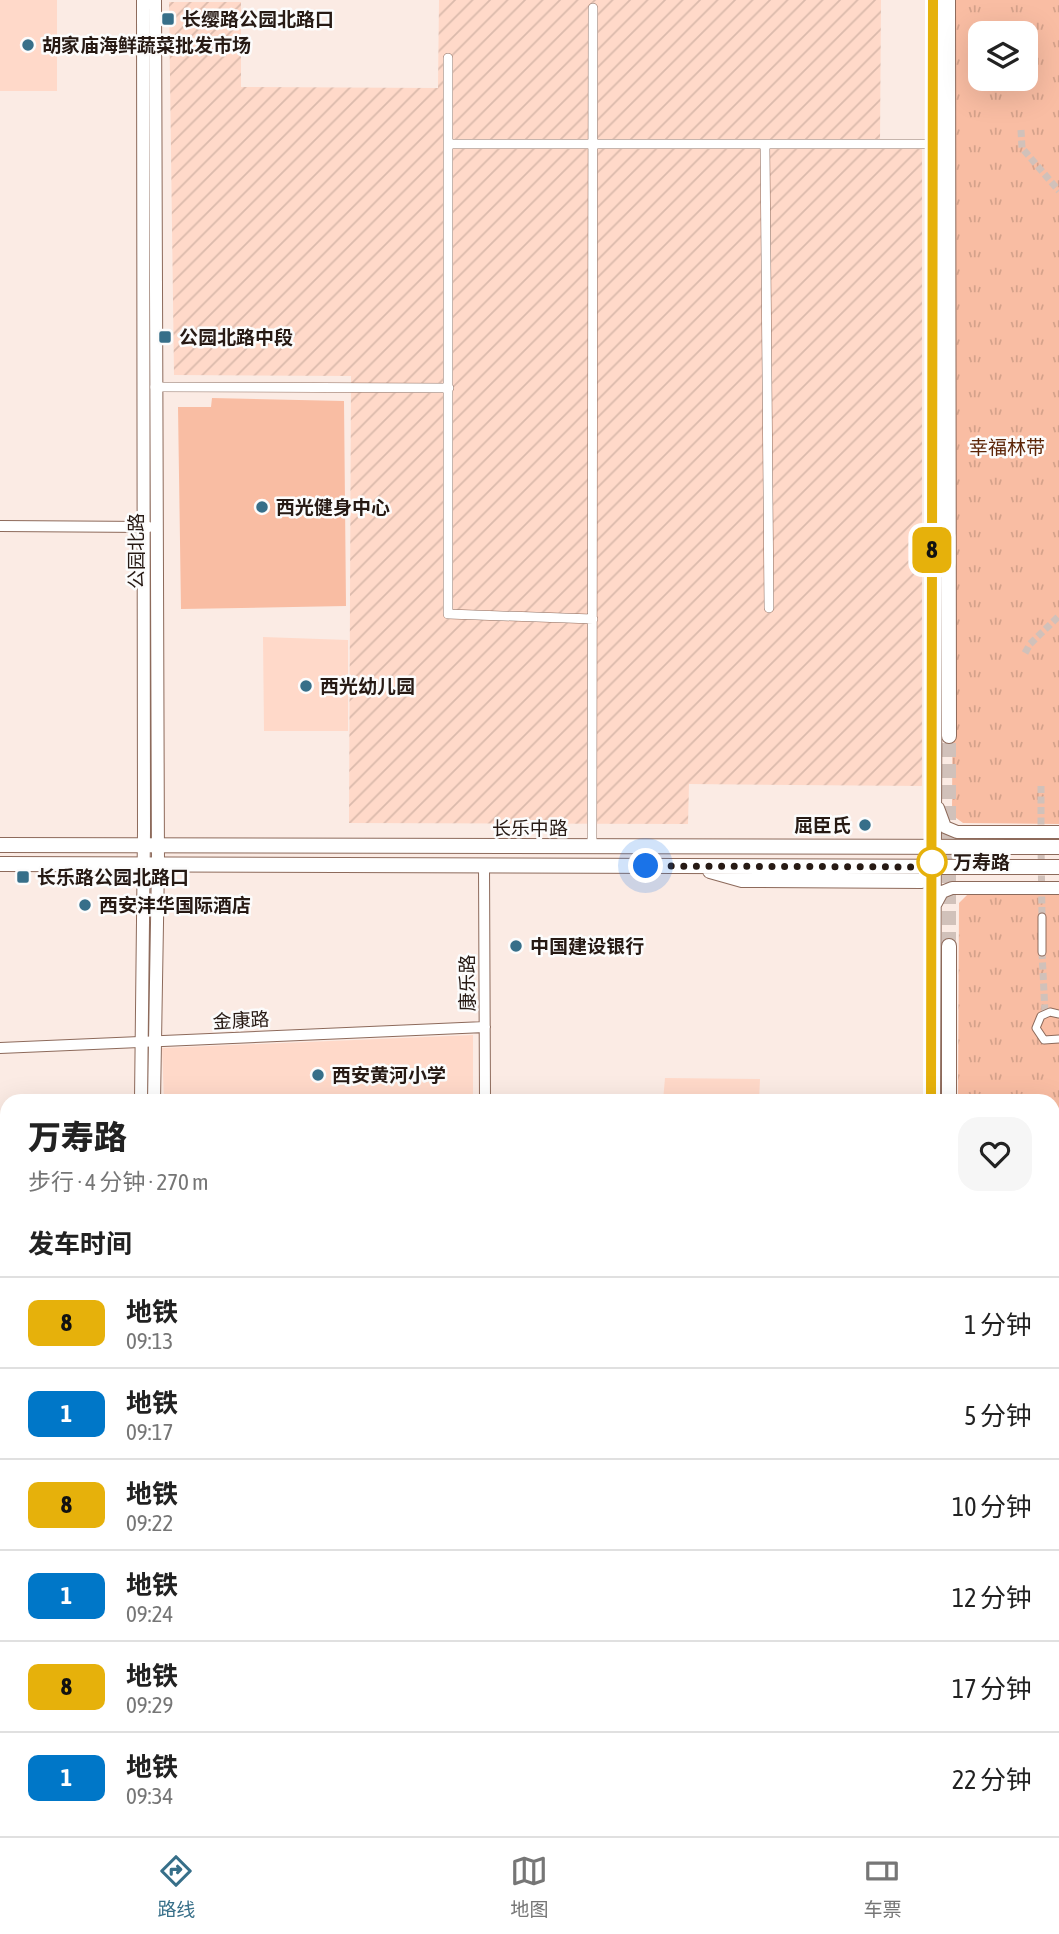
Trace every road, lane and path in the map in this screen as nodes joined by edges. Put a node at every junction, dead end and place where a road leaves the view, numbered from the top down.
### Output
1 (143, 0) edge
2 (155, 0) edge
3 (938, 0) edge
4 (948, 0) edge
5 (593, 8) dead end
6 (448, 58) dead end
7 (449, 144) junction
8 (765, 145) junction
9 (938, 145) junction
10 (592, 146) junction
11 (155, 387) junction
12 (449, 388) junction
13 (0, 526) edge
14 (149, 527) junction
15 (769, 608) dead end
16 (593, 619) junction
17 (949, 736) tunnel mouth
18 (935, 794) junction
19 (1059, 832) edge
20 (0, 845) edge
21 (150, 846) junction
22 (646, 847) junction
23 (934, 847) junction
24 (1059, 847) edge
25 (592, 848) junction
26 (0, 864) edge
27 (150, 864) junction
28 (484, 865) junction
29 (646, 866) junction
30 (934, 867) junction
31 (1059, 867) edge
32 (1059, 888) edge
33 (934, 908) junction
34 (1042, 917) tunnel mouth
35 (949, 946) tunnel mouth
36 (1042, 952) tunnel mouth
37 (1059, 1014) edge
38 (485, 1027) junction
39 (1059, 1040) edge
40 (148, 1043) junction
41 (0, 1048) edge
42 (142, 1094) edge
43 (153, 1094) edge
44 (485, 1094) edge
45 (933, 1094) edge
46 (949, 1094) edge

1 - 14 main road, 公园北路
2 - 11 main road, 公园北路
3 - 9 main road
4 - 17 main road
5 - 10 street
6 - 7 street
7 - 10 street
7 - 12 street
8 - 9 street
8 - 10 street
8 - 15 street
9 - 18 main road
10 - 16 street
11 - 12 street
11 - 14 main road, 公园北路
12 - 16 street
13 - 14 street
14 - 21 main road, 公园北路
16 - 25 street
18 - 19 main road
18 - 23 main road
20 - 21 main road, 长乐中路
21 - 25 main road, 长乐中路
21 - 27 main road, 公园北路
22 - 23 main road, 长乐中路
22 - 25 main road, 长乐中路
22 - 29 main road
23 - 24 main road, 长乐中路
23 - 30 main road
26 - 27 main road, 长乐中路
27 - 28 main road, 长乐中路
27 - 40 main road, 公园北路
28 - 29 main road, 长乐中路
28 - 38 street, 康乐路
29 - 30 main road, 长乐中路
30 - 31 main road, 长乐中路
30 - 33 main road
32 - 33 main road
33 - 45 main road
34 - 36 street
35 - 46 main road
37 - 39 street
38 - 40 street, 金康路
38 - 44 street, 康乐路
40 - 41 street, 金康路
40 - 42 main road, 公园北路
40 - 43 main road, 公园北路

